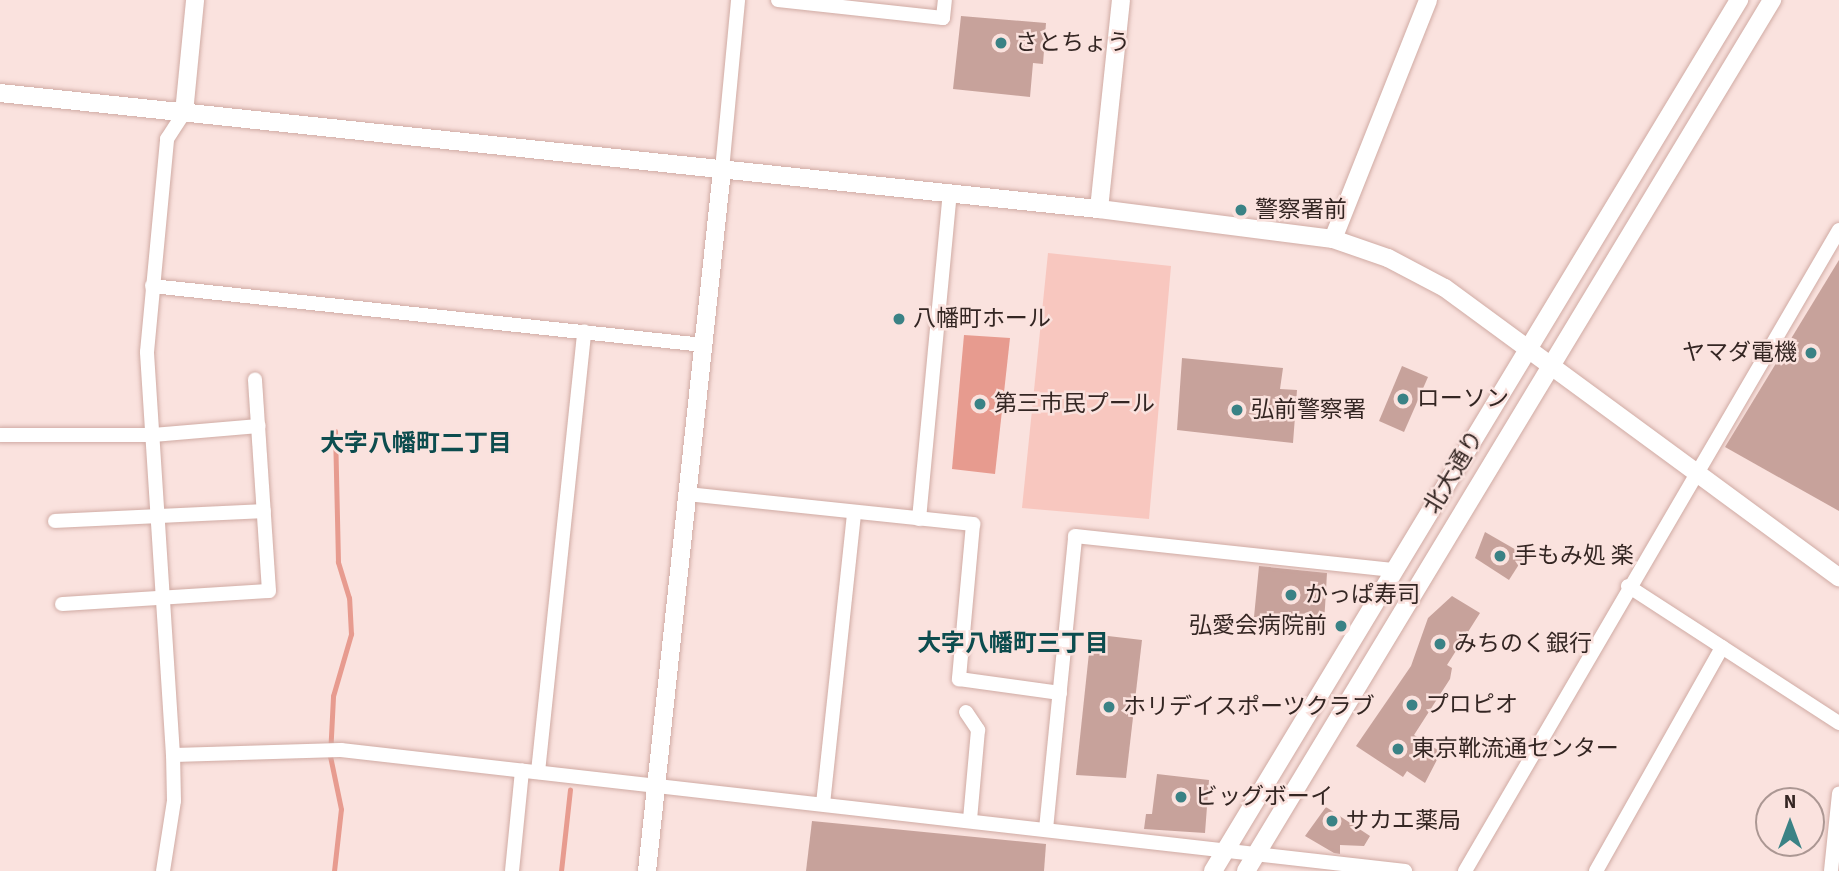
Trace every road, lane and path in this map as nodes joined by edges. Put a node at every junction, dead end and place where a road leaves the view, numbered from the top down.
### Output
1 (195, 0) edge
2 (738, 0) edge
3 (778, 0) edge
4 (945, 0) edge
5 (1121, 0) edge
6 (1428, 0) edge
7 (1739, 0) edge
8 (1772, 0) edge
9 (0, 93) edge
10 (184, 113) junction
11 (722, 170) junction
12 (950, 193) junction
13 (1099, 209) junction
14 (1839, 230) edge
15 (1333, 239) junction
16 (152, 286) junction
17 (584, 331) junction
18 (703, 345) junction
19 (1529, 348) junction
20 (1550, 366) junction
21 (256, 379) dead end
22 (259, 426) junction
23 (0, 435) edge
24 (153, 435) junction
25 (1696, 470) junction
26 (687, 494) junction
27 (264, 510) junction
28 (854, 514) junction
29 (158, 516) junction
30 (919, 519) junction
31 (55, 521) dead end
32 (1395, 570) junction
33 (1839, 577) edge
34 (1628, 586) junction
35 (163, 598) junction
36 (62, 604) dead end
37 (1722, 647) junction
38 (1060, 693) junction
39 (966, 712) dead end
40 (1839, 723) edge
41 (173, 755) junction
42 (522, 770) junction
43 (538, 772) junction
44 (656, 787) junction
45 (1839, 793) edge
46 (824, 804) junction
47 (970, 821) junction
48 (1046, 829) junction
49 (1225, 852) junction
50 (1251, 863) edge
51 (1359, 869) edge
52 (163, 871) edge
53 (512, 871) edge
54 (647, 871) edge
55 (1213, 871) edge
56 (1405, 871) edge
57 (1465, 871) edge
58 (1596, 871) edge
59 (1830, 871) edge

1 - 10 street
2 - 11 street
3 - 4 street
5 - 13 street
6 - 15 street
7 - 19 street, 北大通り
8 - 20 street
9 - 10 street
10 - 11 street
10 - 16 street
11 - 12 street
11 - 18 street
12 - 13 street
12 - 30 street
13 - 15 street
14 - 25 street
15 - 19 street
16 - 17 street
16 - 24 street
17 - 18 street
17 - 43 street
18 - 26 street
19 - 20 street
19 - 32 street, 北大通り
20 - 25 street
20 - 50 street
21 - 22 street
22 - 24 street
22 - 27 street
23 - 24 street
24 - 29 street
25 - 33 street
25 - 34 street
26 - 28 street
26 - 44 street
27 - 29 street
27 - 35 street
28 - 30 street
28 - 46 street
29 - 31 street
29 - 35 street
30 - 38 street
32 - 38 street
32 - 49 street, 北大通り
34 - 37 street
34 - 57 street
35 - 36 street
35 - 41 street
37 - 40 street
37 - 58 street
38 - 48 street
39 - 47 street
41 - 42 street
41 - 52 street
42 - 43 street
42 - 53 street
43 - 44 street
44 - 46 street
44 - 54 street
45 - 59 street
46 - 47 street
47 - 48 street
48 - 49 street
49 - 50 street
49 - 55 street, 北大通り
50 - 51 street
51 - 56 street

